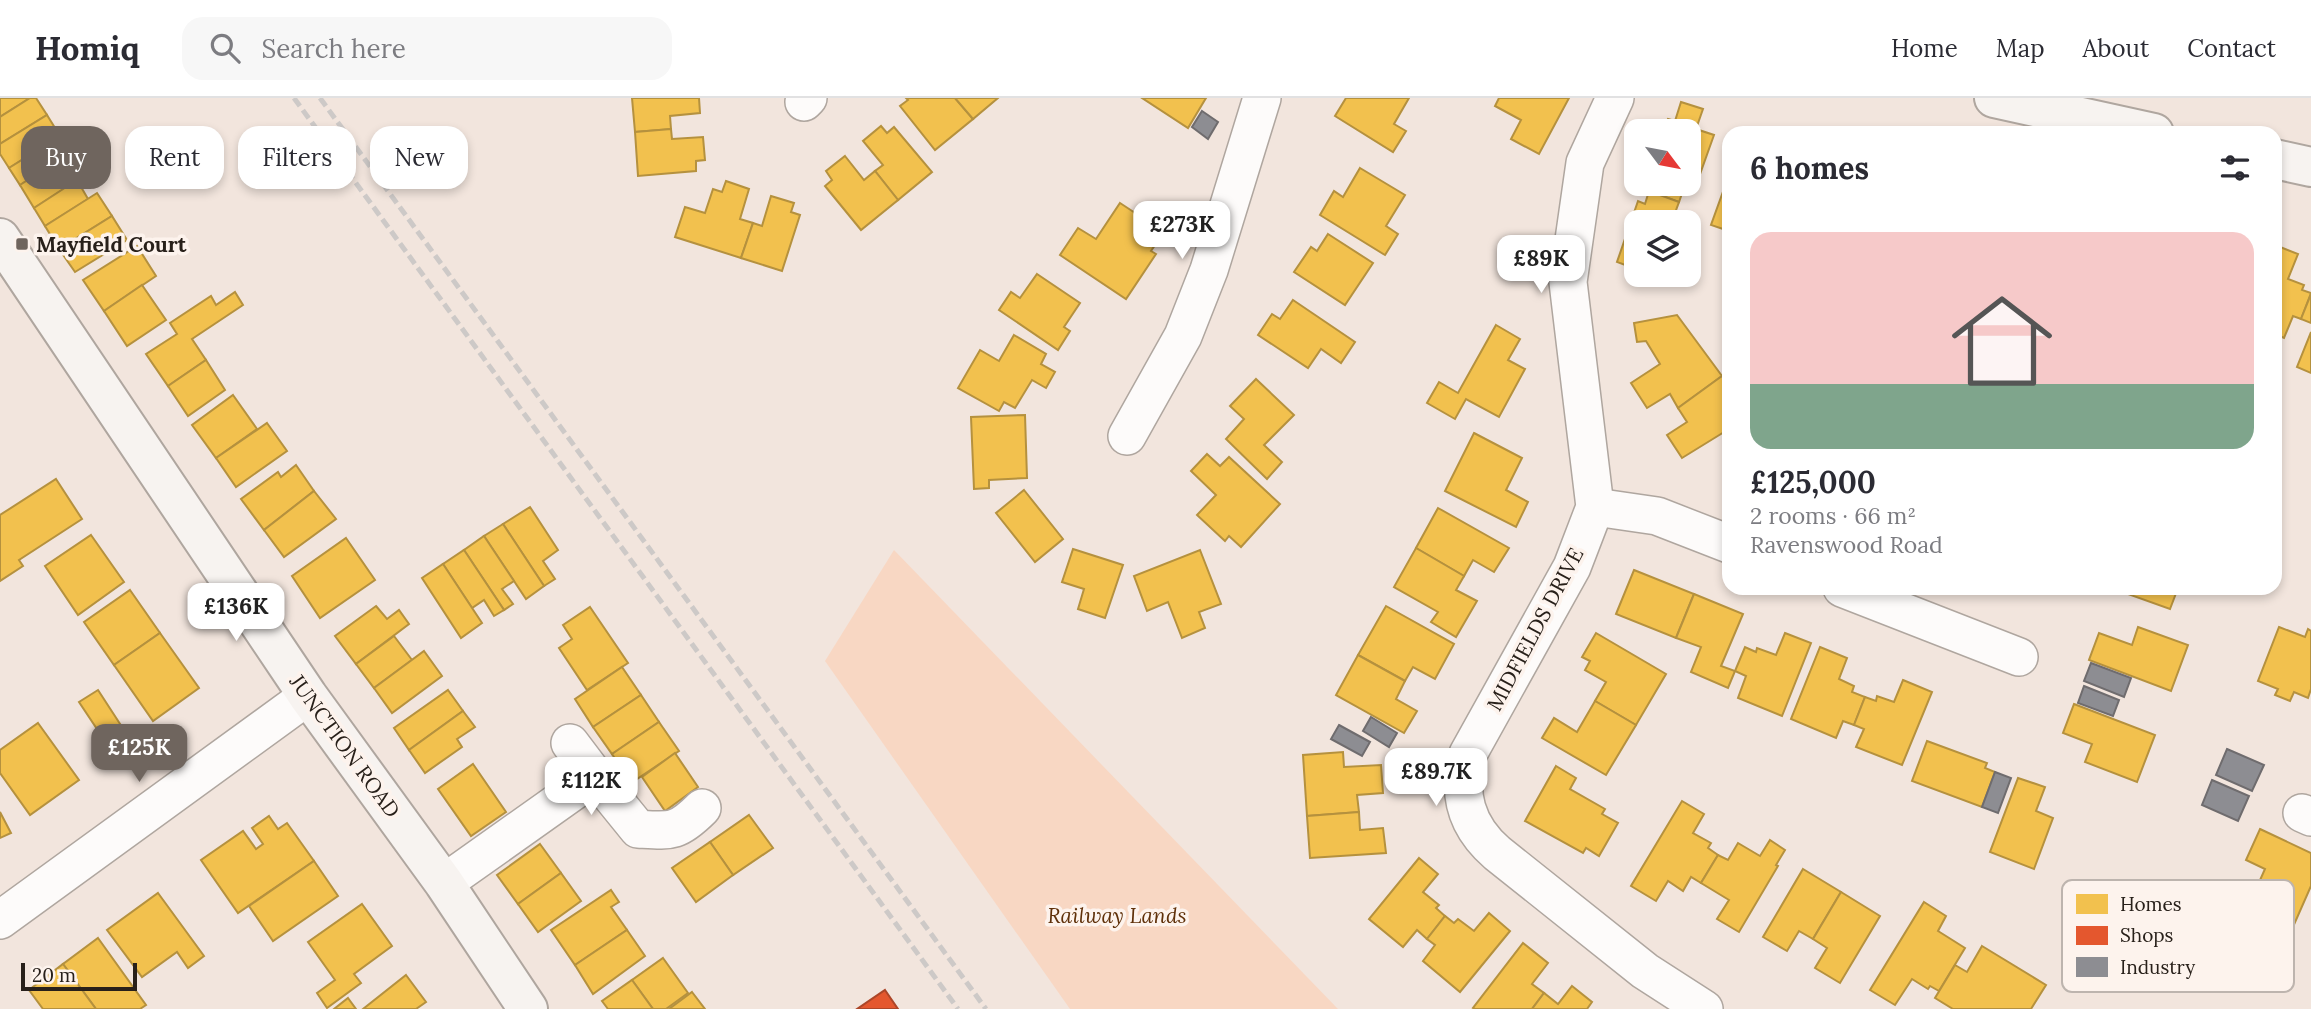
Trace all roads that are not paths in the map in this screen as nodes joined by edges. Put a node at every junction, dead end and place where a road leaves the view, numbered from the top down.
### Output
1 (1262, 98) edge
2 (1615, 98) edge
3 (1994, 98) edge
4 (2091, 108) edge
5 (2136, 126) edge
6 (2282, 161) edge
7 (2311, 167) edge
8 (0, 238) edge
9 (1127, 436) dead end
10 (1595, 507) junction
11 (1722, 541) edge
12 (1860, 595) edge
13 (2019, 657) dead end
14 (308, 696) junction
15 (570, 743) dead end
16 (595, 776) junction
17 (702, 808) dead end
18 (444, 883) junction
19 (0, 920) edge
20 (528, 1009) edge
21 (1704, 1009) edge

1 - 9 street
2 - 10 street, MIDFIELDS DRIVE
3 - 4 street
4 - 5 street
6 - 7 street
8 - 14 street, JUNCTION ROAD
10 - 11 street
10 - 21 street, MIDFIELDS DRIVE
12 - 13 street
14 - 18 street, JUNCTION ROAD
14 - 19 street
15 - 16 street
16 - 17 street
16 - 18 street
18 - 20 street, JUNCTION ROAD

